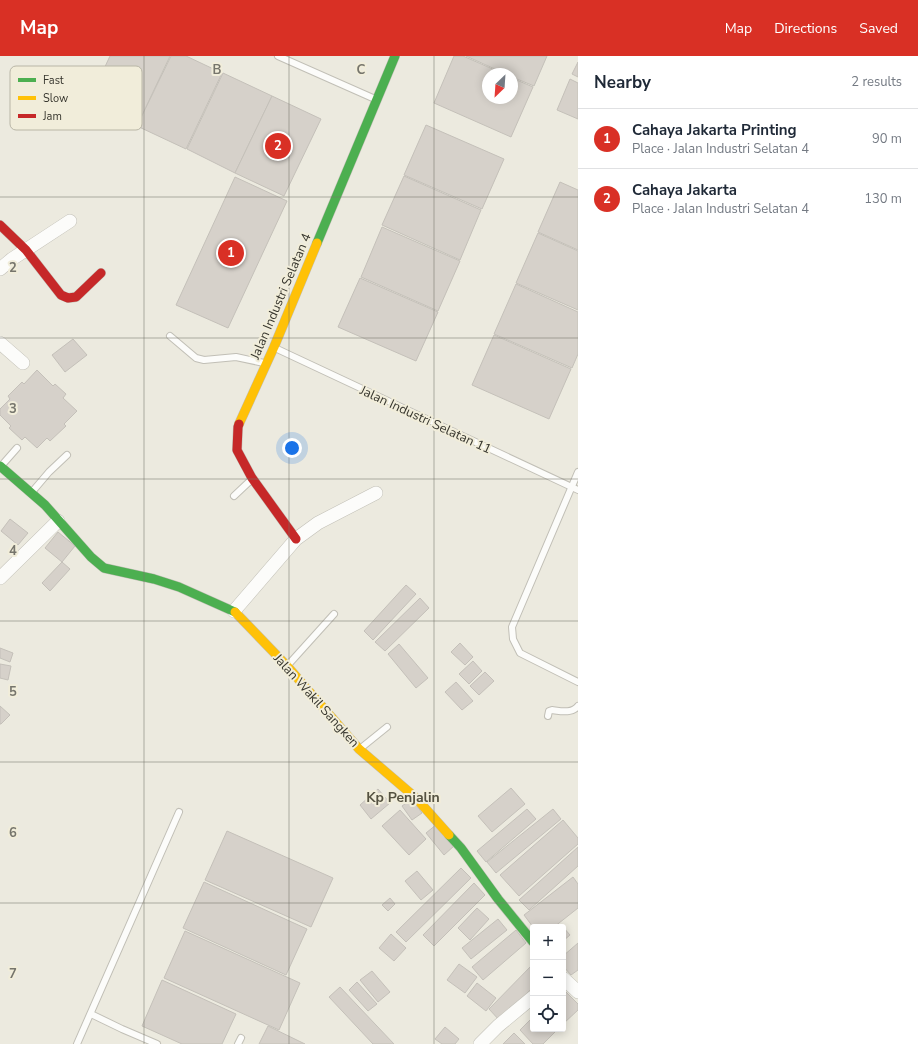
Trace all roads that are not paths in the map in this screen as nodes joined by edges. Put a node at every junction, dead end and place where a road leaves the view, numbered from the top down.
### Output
1 (278, 56) edge
2 (396, 56) edge
3 (376, 100) junction
4 (70, 221) dead end
5 (0, 225) edge
6 (26, 250) junction
7 (0, 269) edge
8 (101, 273) dead end
9 (170, 336) dead end
10 (0, 343) edge
11 (274, 347) junction
12 (24, 363) dead end
13 (266, 363) junction
14 (17, 448) dead end
15 (67, 455) dead end
16 (0, 466) edge
17 (578, 472) edge
18 (252, 478) junction
19 (571, 487) junction
20 (578, 490) edge
21 (31, 493) junction
22 (376, 493) dead end
23 (234, 496) dead end
24 (58, 521) junction
25 (296, 539) junction
26 (0, 578) edge
27 (234, 611) junction
28 (334, 614) dead end
29 (287, 666) junction
30 (578, 682) edge
31 (578, 706) edge
32 (548, 716) dead end
33 (387, 727) dead end
34 (359, 749) junction
35 (179, 812) dead end
36 (530, 938) edge
37 (566, 981) edge
38 (578, 992) edge
39 (530, 999) edge
40 (90, 1014) junction
41 (241, 1038) dead end
42 (77, 1044) edge
43 (156, 1044) edge
44 (238, 1044) edge
45 (480, 1044) edge

1 - 3 lane
2 - 3 street, Jalan Industri Selatan 4
3 - 11 street, Jalan Industri Selatan 4
4 - 6 street
5 - 6 street
6 - 7 street
6 - 8 street
9 - 13 lane
10 - 12 street
11 - 13 street, Jalan Industri Selatan 4
11 - 19 lane, Jalan Industri Selatan 11
13 - 18 street, Jalan Industri Selatan 4
14 - 16 lane
15 - 21 lane
16 - 21 street, Jalan Wakil Sangken
17 - 19 lane
18 - 23 lane
18 - 25 street, Jalan Industri Selatan 4
19 - 20 lane, Jalan Industri Selatan 11
19 - 30 lane
21 - 24 street, Jalan Wakil Sangken
22 - 25 street
24 - 26 street
24 - 27 street, Jalan Wakil Sangken
25 - 27 street
27 - 29 street, Jalan Wakil Sangken
28 - 29 lane
29 - 34 street, Jalan Wakil Sangken
31 - 32 lane
33 - 34 lane
34 - 36 street, Jalan Wakil Sangken
35 - 40 lane
37 - 38 street
39 - 45 street
40 - 42 lane
40 - 43 lane
41 - 44 lane

